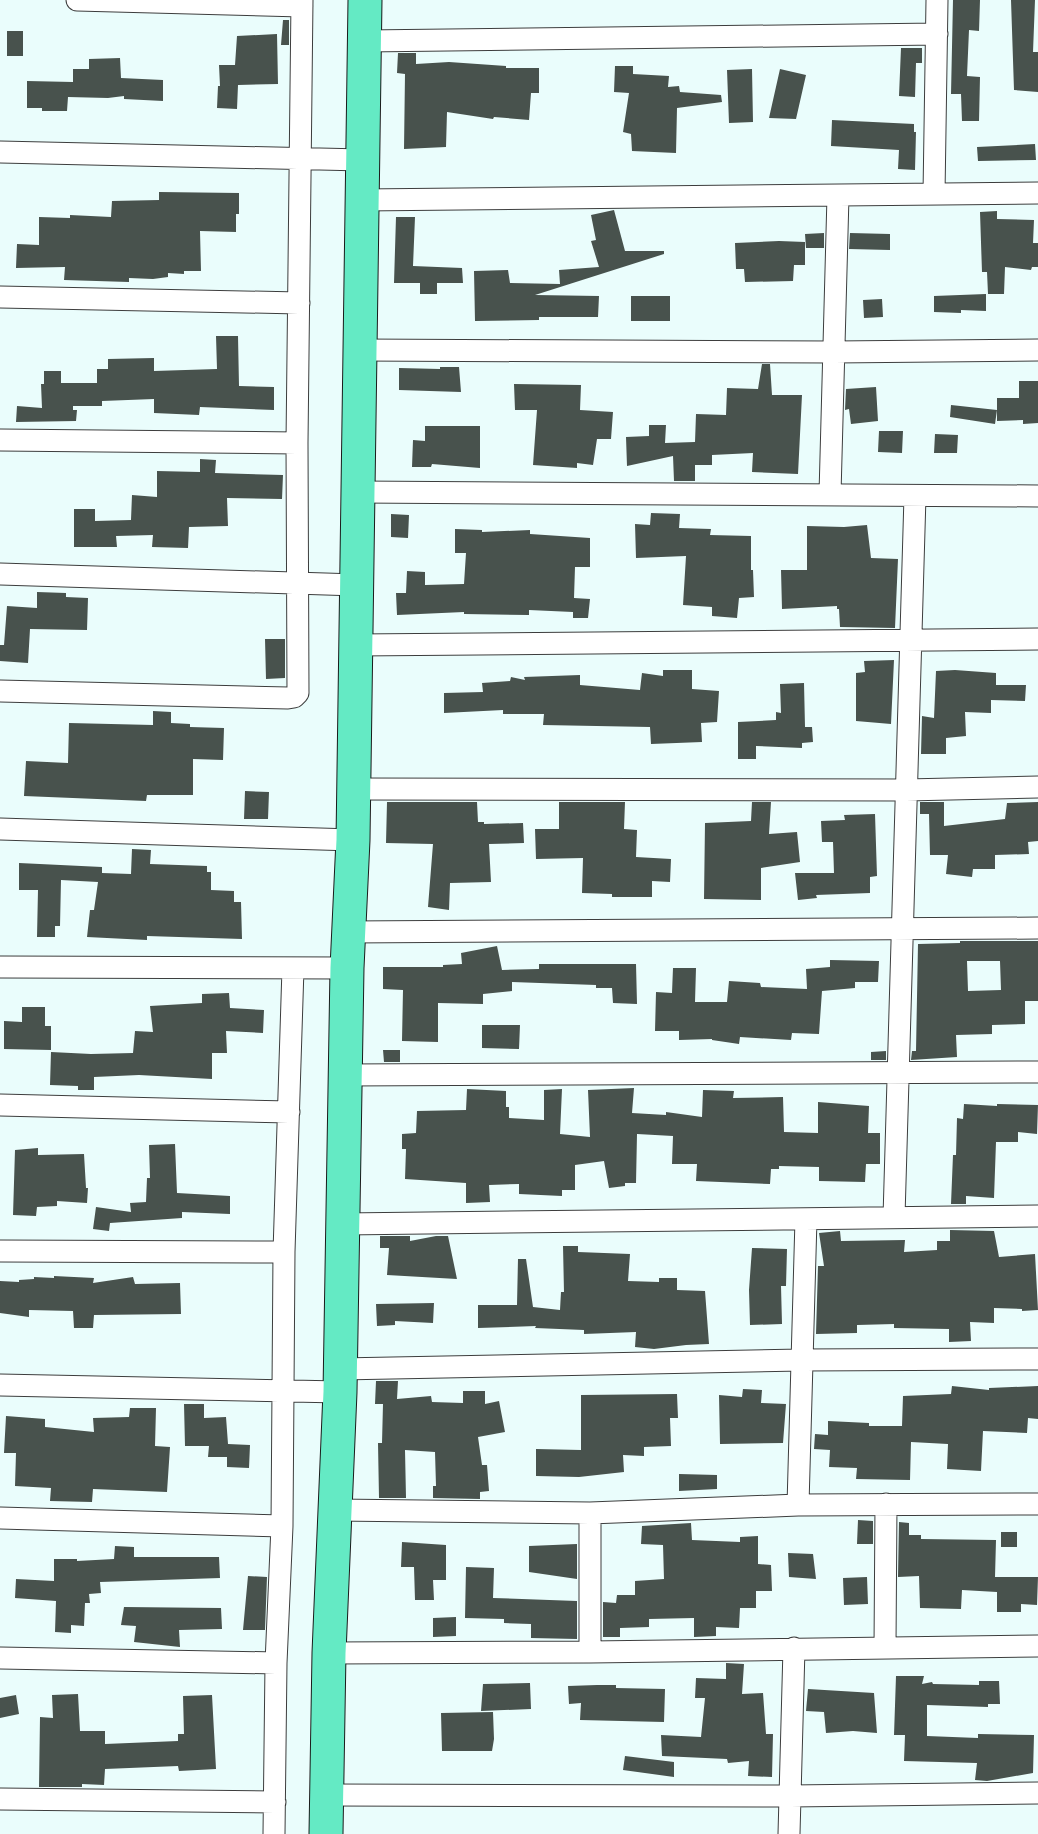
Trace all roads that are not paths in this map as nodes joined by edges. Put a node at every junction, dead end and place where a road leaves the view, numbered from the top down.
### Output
1 (77, 0) edge
2 (365, 0) edge
3 (937, 0) edge
4 (302, 3) edge
5 (937, 34) junction
6 (365, 41) junction
7 (0, 152) edge
8 (301, 159) junction
9 (363, 160) junction
10 (1038, 193) edge
11 (934, 194) junction
12 (838, 196) junction
13 (362, 200) junction
14 (0, 297) edge
15 (299, 303) junction
16 (360, 350) junction
17 (1038, 350) edge
18 (834, 352) junction
19 (0, 440) edge
20 (297, 443) junction
21 (358, 492) junction
22 (830, 494) junction
23 (915, 496) junction
24 (1038, 496) edge
25 (0, 574) edge
26 (298, 584) junction
27 (357, 585) junction
28 (1038, 639) edge
29 (911, 641) junction
30 (356, 645) junction
31 (0, 691) edge
32 (1038, 787) edge
33 (354, 789) junction
34 (906, 790) junction
35 (0, 829) edge
36 (353, 840) junction
37 (1038, 928) edge
38 (902, 930) junction
39 (348, 932) junction
40 (0, 967) edge
41 (293, 968) junction
42 (347, 968) junction
43 (1038, 1072) edge
44 (898, 1074) junction
45 (345, 1075) junction
46 (0, 1105) edge
47 (289, 1112) junction
48 (1038, 1216) edge
49 (894, 1217) junction
50 (806, 1219) junction
51 (343, 1224) junction
52 (0, 1251) edge
53 (284, 1251) junction
54 (1038, 1359) edge
55 (801, 1360) junction
56 (340, 1380) junction
57 (0, 1385) edge
58 (284, 1390) junction
59 (885, 1504) junction
60 (1038, 1504) edge
61 (798, 1505) junction
62 (335, 1510) junction
63 (590, 1513) junction
64 (0, 1518) edge
65 (282, 1526) junction
66 (1038, 1646) edge
67 (885, 1647) junction
68 (794, 1648) junction
69 (590, 1652) junction
70 (329, 1653) junction
71 (0, 1658) edge
72 (276, 1663) junction
73 (1038, 1793) edge
74 (327, 1796) junction
75 (790, 1796) junction
76 (0, 1799) edge
77 (275, 1802) junction
78 (274, 1834) edge
79 (326, 1834) edge
80 (789, 1834) edge

1 - 4 street
2 - 6 highway
3 - 5 street
4 - 8 street
5 - 6 street
5 - 11 street
6 - 9 highway
7 - 8 street
8 - 9 street
8 - 15 street
9 - 13 highway
10 - 11 street
11 - 12 street
12 - 13 street
12 - 18 street
13 - 16 highway
14 - 15 street
15 - 20 street
16 - 18 street
16 - 21 highway
17 - 18 street
18 - 22 street
19 - 20 street
20 - 26 street
21 - 22 street
21 - 27 highway
22 - 23 street
23 - 24 street
23 - 29 street
25 - 26 street
26 - 27 street
26 - 31 street
27 - 30 highway
28 - 29 street
29 - 30 street
29 - 34 street
30 - 33 highway
32 - 34 street
33 - 34 street
33 - 36 highway
34 - 38 street
35 - 36 street
36 - 39 highway
37 - 38 street
38 - 39 street
38 - 44 street
39 - 42 highway
40 - 41 street
41 - 42 street
41 - 47 street
42 - 45 highway
43 - 44 street
44 - 45 street
44 - 49 street
45 - 51 highway
46 - 47 street
47 - 53 street
48 - 49 street
49 - 50 street
50 - 51 street
50 - 55 street
51 - 56 highway
52 - 53 street
53 - 58 street
54 - 55 street
55 - 56 street
55 - 61 street
56 - 58 street
56 - 62 highway
57 - 58 street
58 - 65 street
59 - 60 street
59 - 61 street
59 - 67 street
61 - 63 street
62 - 63 street
62 - 70 highway
63 - 69 street
64 - 65 street
65 - 72 street
66 - 67 street
67 - 68 street
68 - 69 street
68 - 75 street
69 - 70 street
70 - 74 highway
71 - 72 street
72 - 77 street
73 - 75 street
74 - 75 street
74 - 79 highway
75 - 80 street
76 - 77 street
77 - 78 street

